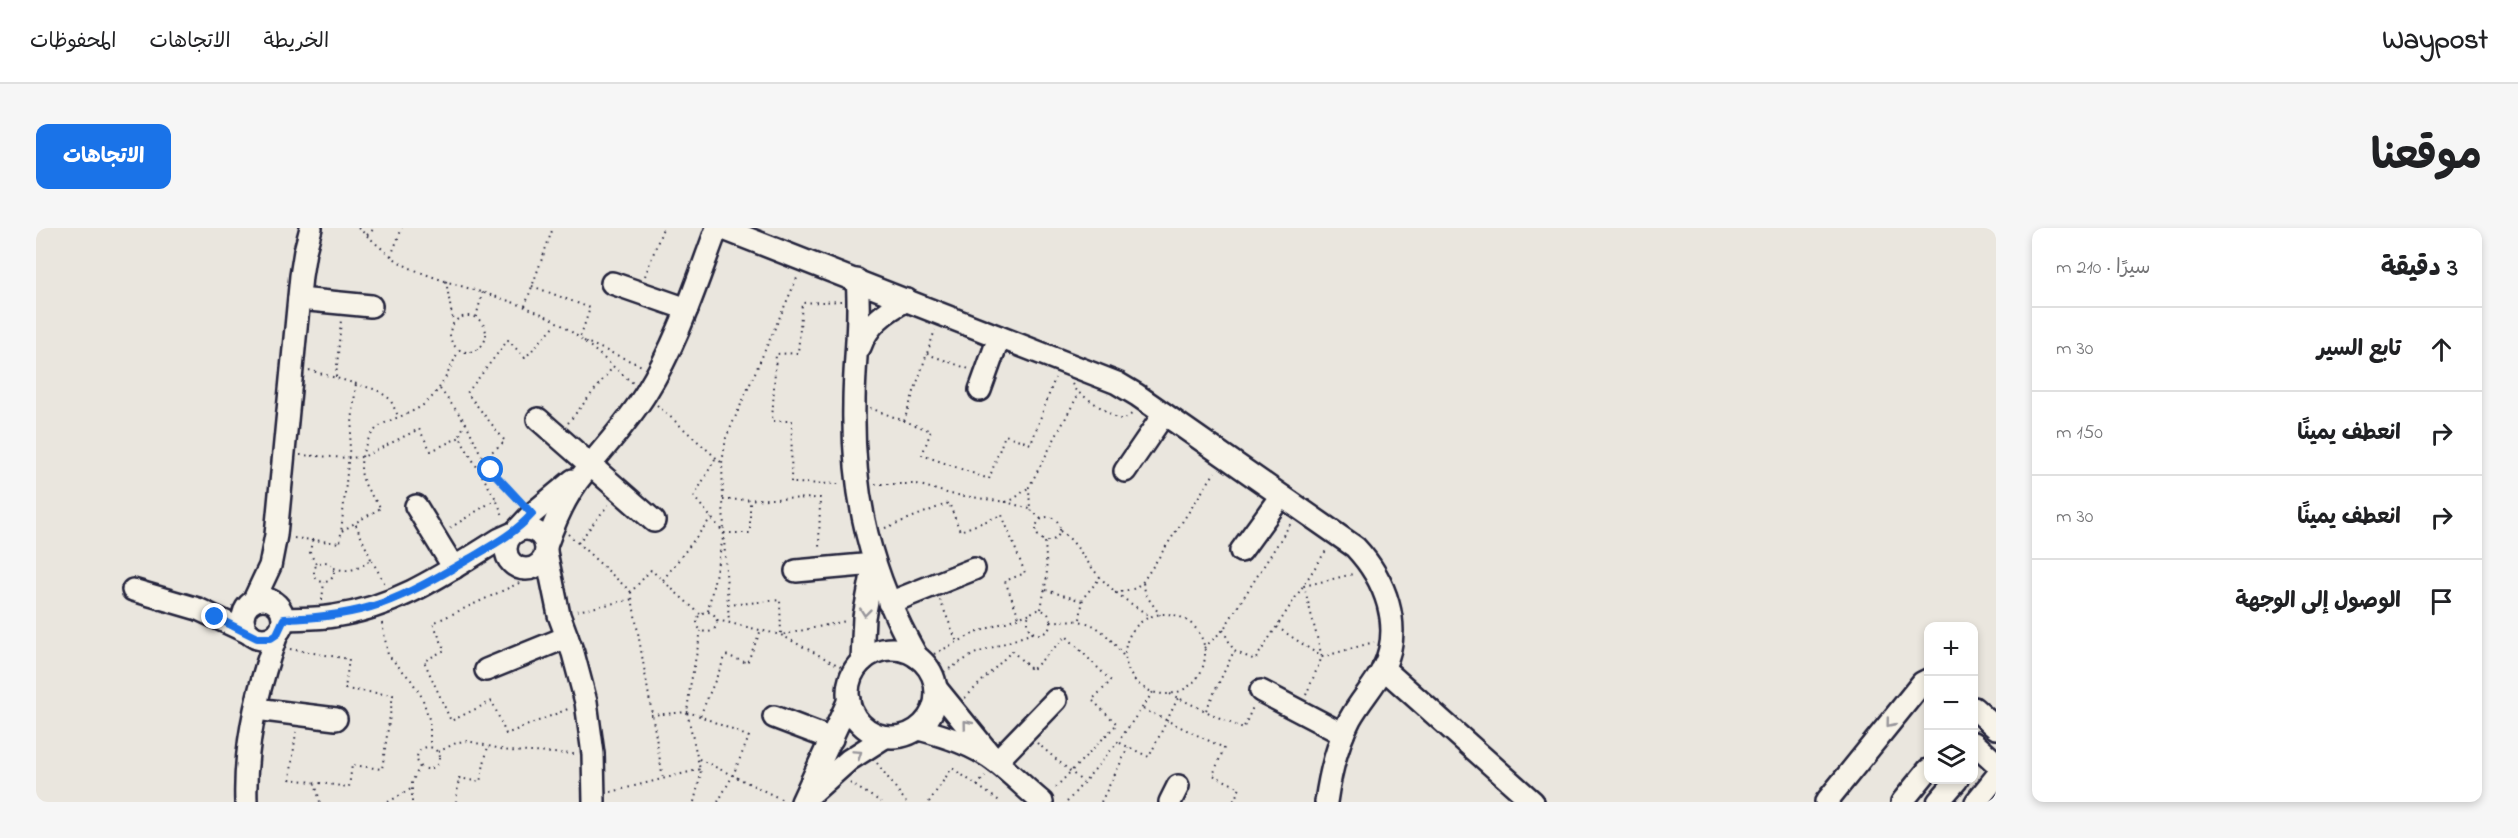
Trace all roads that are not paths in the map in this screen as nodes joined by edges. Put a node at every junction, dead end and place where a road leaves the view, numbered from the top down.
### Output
1 (311, 228) edge
2 (719, 228) edge
3 (857, 280) junction
4 (612, 283) dead end
5 (300, 299) junction
6 (907, 300) junction
7 (370, 306) dead end
8 (687, 309) junction
9 (999, 337) junction
10 (857, 357) junction
11 (983, 383) road end
12 (1164, 414) junction
13 (538, 419) dead end
14 (587, 469) junction
15 (1125, 471) dead end
16 (1281, 496) junction
17 (416, 506) dead end
18 (654, 521) dead end
19 (514, 532) junction
20 (275, 544) junction
21 (546, 549) junction
22 (1241, 551) dead end
23 (874, 564) junction
24 (453, 568) junction
25 (519, 568) junction
26 (974, 569) dead end
27 (796, 571) dead end
28 (422, 588) junction
29 (133, 590) dead end
30 (253, 601) junction
31 (889, 603) junction
32 (198, 609) junction
33 (559, 615) junction
34 (281, 620) junction
35 (250, 634) junction
36 (567, 637) junction
37 (920, 659) junction
38 (857, 667) junction
39 (1383, 668) junction
40 (486, 670) dead end
41 (935, 683) junction
42 (1261, 691) road end
43 (1924, 692) edge
44 (849, 700) junction
45 (1056, 700) dead end
46 (257, 701) junction
47 (1978, 712) edge
48 (774, 717) dead end
49 (336, 719) dead end
50 (1996, 728) edge
51 (919, 729) junction
52 (1343, 734) junction
53 (885, 737) junction
54 (832, 740) junction
55 (1978, 747) edge
56 (996, 762) junction
57 (1996, 763) edge
58 (1924, 776) edge
59 (1978, 777) edge
60 (1996, 777) edge
61 (1954, 784) edge
62 (594, 799) edge
63 (246, 802) edge
64 (803, 802) edge
65 (1042, 802) edge
66 (1326, 802) edge
67 (1533, 802) edge
68 (1826, 802) edge
69 (1902, 802) edge
70 (1938, 802) edge
71 (1976, 802) edge

1 - 5 street
2 - 3 street
2 - 8 street
3 - 6 street
3 - 10 street
4 - 8 street
5 - 7 street
5 - 20 street
6 - 9 street
6 - 10 street
8 - 14 street
9 - 11 street
9 - 12 street
10 - 23 street
12 - 15 street
12 - 16 street
13 - 14 street
14 - 18 street
14 - 19 street
14 - 21 street
16 - 22 street
16 - 39 street
17 - 24 street
19 - 21 street
19 - 24 street
19 - 25 street
20 - 30 street
20 - 34 street
21 - 25 street
21 - 33 street
23 - 27 street
23 - 31 street
23 -> 38 street
24 - 28 street
25 - 28 street
25 - 33 street
26 - 31 street
28 - 34 street
29 - 32 street
30 - 32 street
30 - 34 street
30 - 35 street
31 - 37 street
32 - 35 street
33 - 36 street
34 - 35 street
34 - 46 street
35 - 46 street
36 - 40 street
36 - 62 street
37 - 38 street
37 - 41 street
38 - 44 street
39 - 52 street
39 - 67 street
41 - 51 street
56 -> 41 street
42 - 52 street
43 -> 68 street
44 - 53 street
44 - 54 street
45 - 56 street
46 - 49 street
46 - 63 street
47 - 50 street
48 - 54 street
51 - 53 street
51 - 56 street
52 - 66 street
64 -> 53 street
54 - 64 street
55 - 57 street
56 - 65 street
58 - 69 street
59 - 60 street
60 - 71 street
61 - 70 street

